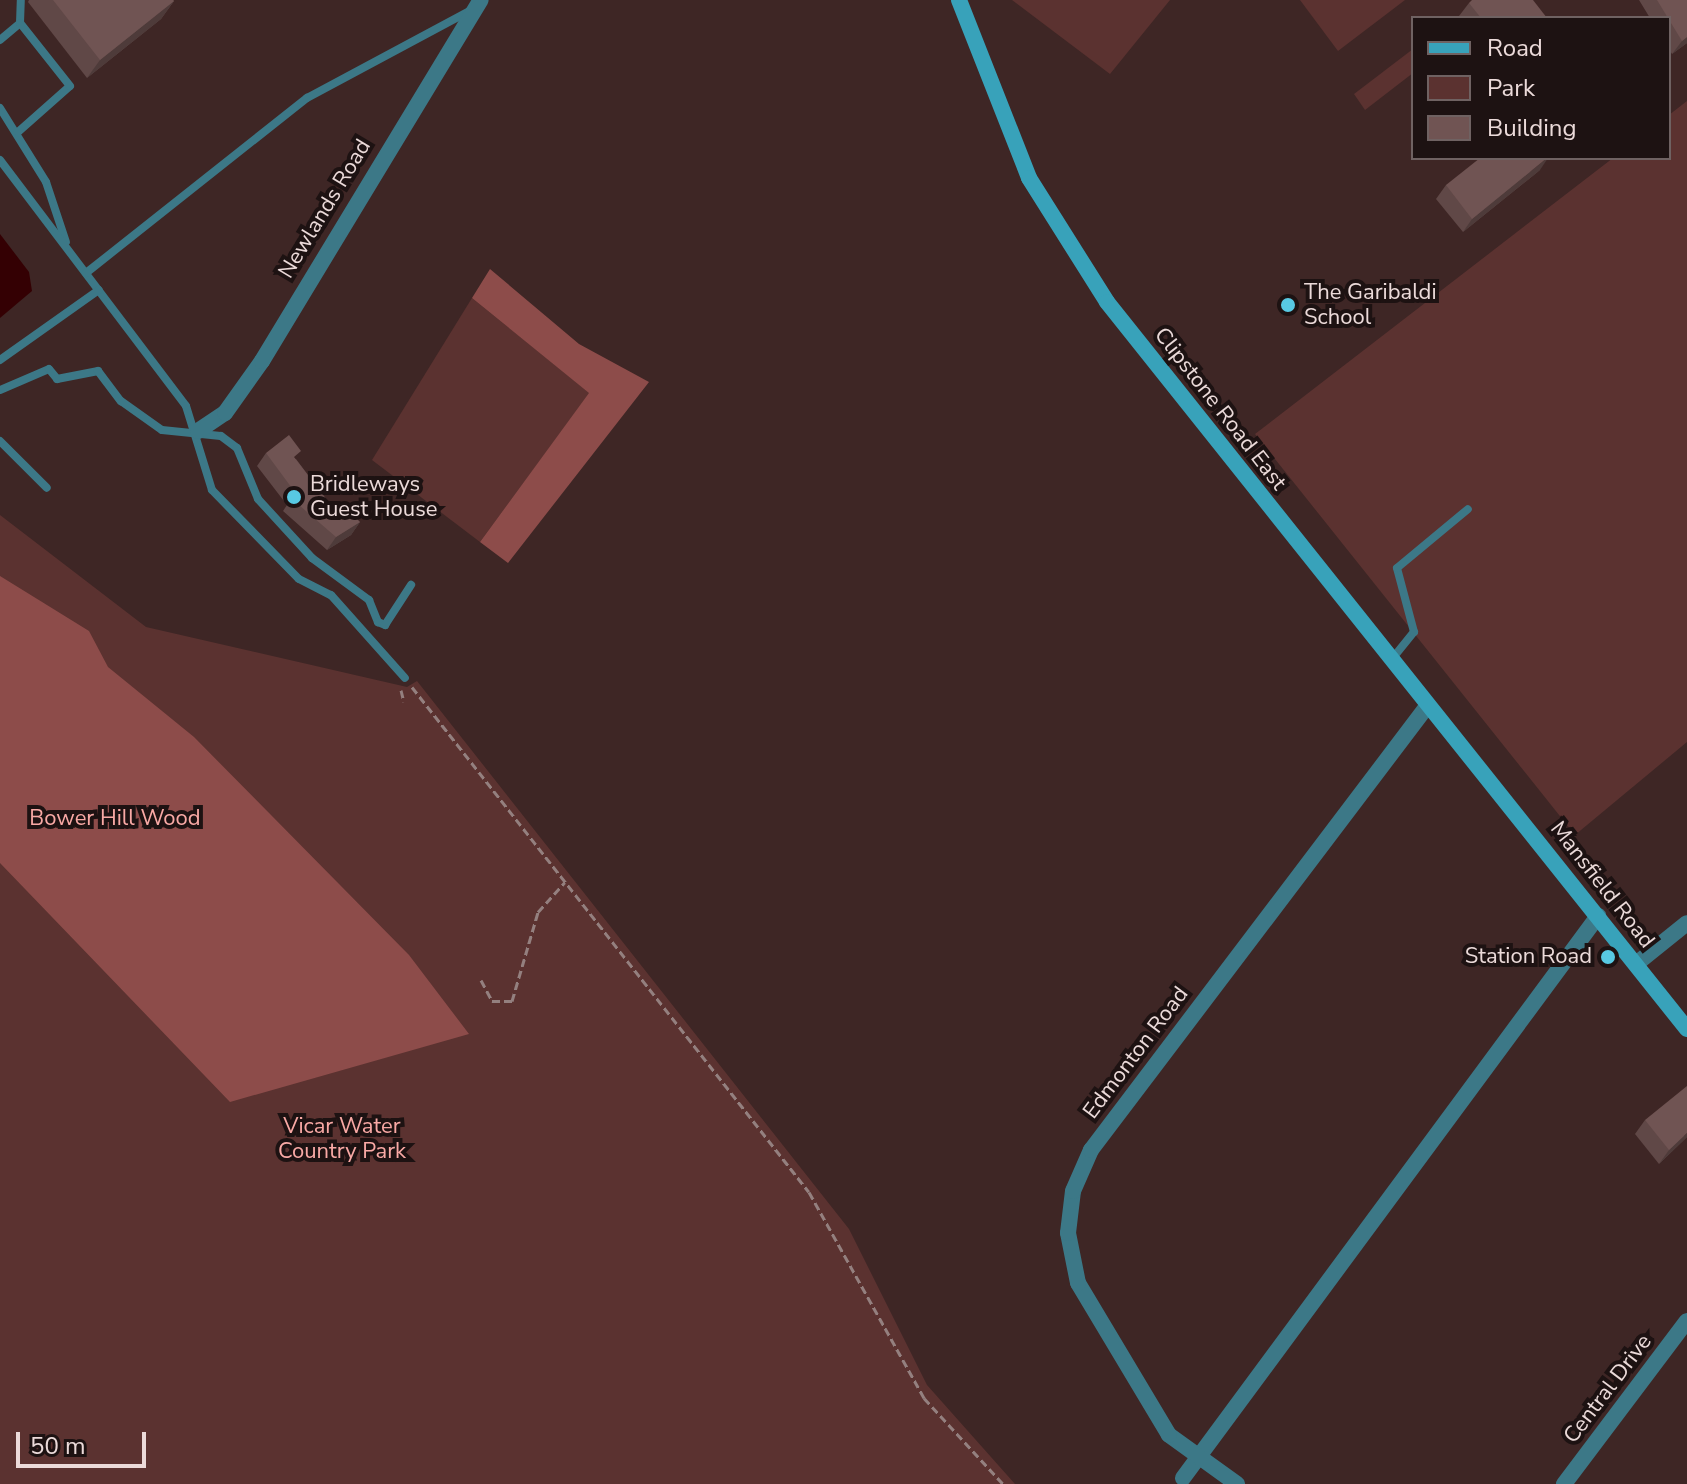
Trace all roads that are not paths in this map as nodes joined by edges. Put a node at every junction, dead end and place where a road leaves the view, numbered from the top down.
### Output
1 (21, 0) edge
2 (959, 0) edge
3 (478, 4) edge
4 (20, 23) junction
5 (0, 40) edge
6 (0, 108) edge
7 (18, 132) junction
8 (0, 160) edge
9 (68, 249) junction
10 (86, 273) junction
11 (99, 290) junction
12 (0, 360) edge
13 (0, 390) edge
14 (198, 431) junction
15 (0, 441) edge
16 (47, 488) dead end
17 (1468, 509) dead end
18 (411, 585) dead end
19 (1392, 659) junction
20 (405, 678) road end
21 (1428, 705) junction
22 (1512, 806) joint
23 (1598, 916) junction
24 (1687, 923) edge
25 (1636, 964) junction
26 (1687, 1029) edge
27 (1687, 1321) edge
28 (1196, 1456) junction
29 (1183, 1478) dead end
30 (1574, 1481) edge
31 (1237, 1484) edge

1 - 4 lane
2 - 19 main road, Clipstone Road East
3 - 10 lane
3 - 14 street, Newlands Road
4 - 5 lane
4 - 7 lane
6 - 7 lane
7 - 9 lane
8 - 9 lane
9 - 10 lane
10 - 11 lane
11 - 12 lane
11 - 14 lane
13 - 14 lane
14 - 18 lane
14 - 20 lane
15 - 16 lane
17 - 19 lane
19 - 21 main road, Clipstone Road East
21 - 22 main road, Clipstone Road East
21 - 28 street, Edmonton Road
22 - 23 main road, Mansfield Road
23 - 25 main road, Mansfield Road
23 - 28 street
24 - 25 street
25 - 26 main road, Mansfield Road
27 - 30 street, Central Drive
28 - 29 street
28 - 31 street

